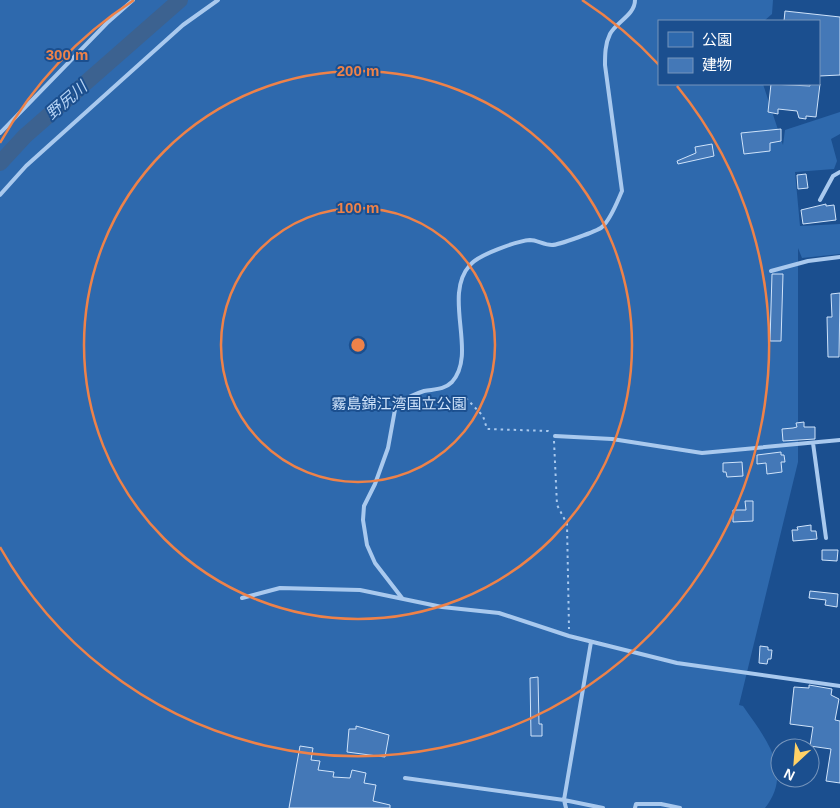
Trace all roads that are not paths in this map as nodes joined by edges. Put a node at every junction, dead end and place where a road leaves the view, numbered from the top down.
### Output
1 (134, 0) edge
2 (218, 0) edge
3 (635, 0) edge
4 (0, 133) edge
5 (840, 172) edge
6 (0, 195) edge
7 (820, 200) dead end
8 (840, 257) edge
9 (771, 270) dead end
10 (555, 436) road end
11 (840, 440) edge
12 (814, 444) junction
13 (826, 538) dead end
14 (242, 598) dead end
15 (402, 598) junction
16 (591, 642) junction
17 (840, 686) edge
18 (404, 778) dead end
19 (564, 800) junction
20 (566, 808) edge
21 (603, 808) edge
22 (635, 808) edge
23 (680, 808) edge

1 - 4 lane
2 - 6 lane
3 - 15 lane
5 - 7 lane
8 - 9 lane
10 - 12 lane
11 - 12 lane
12 - 13 lane
14 - 15 lane
15 - 16 lane
16 - 17 lane
16 - 19 lane
18 - 19 lane
19 - 20 lane
19 - 21 lane
22 - 23 lane

